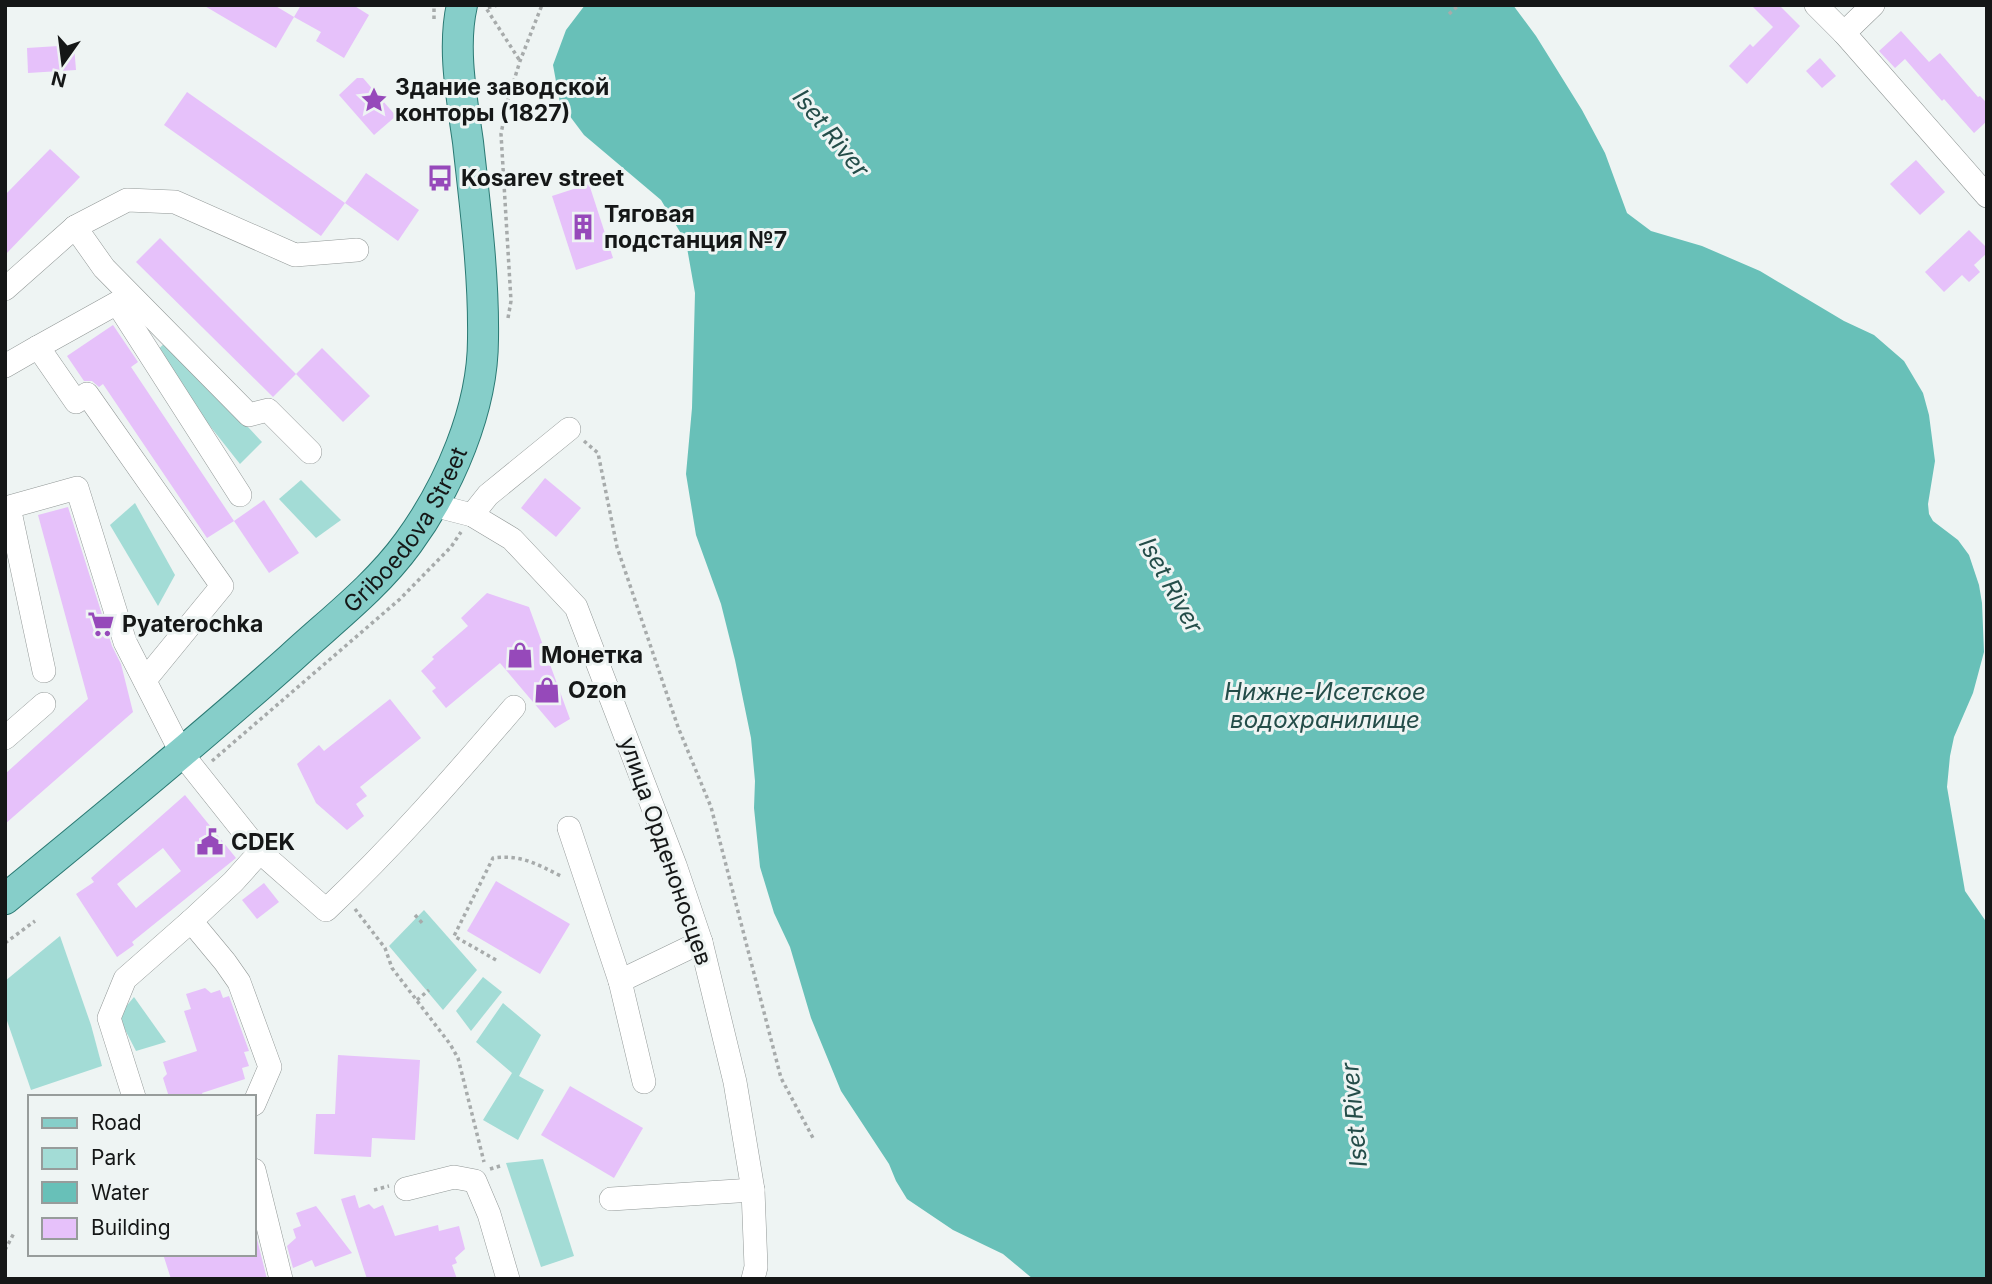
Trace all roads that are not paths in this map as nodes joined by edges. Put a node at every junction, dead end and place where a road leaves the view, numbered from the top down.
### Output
1 (462, 5) edge
2 (1816, 5) edge
3 (1873, 5) edge
4 (1844, 33) junction
5 (1987, 196) edge
6 (75, 228) junction
7 (357, 250) dead end
8 (104, 268) junction
9 (5, 289) edge
10 (117, 303) junction
11 (38, 347) junction
12 (5, 366) edge
13 (569, 429) road end
14 (310, 452) dead end
15 (240, 495) dead end
16 (433, 505) junction
17 (472, 515) junction
18 (44, 671) dead end
19 (145, 680) junction
20 (44, 704) dead end
21 (514, 707) dead end
22 (5, 738) edge
23 (189, 764) junction
24 (569, 828) dead end
25 (260, 852) junction
26 (5, 899) edge
27 (191, 921) junction
28 (701, 942) junction
29 (620, 981) junction
30 (644, 1082) dead end
31 (133, 1095) edge
32 (256, 1099) edge
33 (256, 1178) edge
34 (397, 1187) road end
35 (753, 1190) junction
36 (611, 1199) dead end
37 (281, 1279) edge
38 (508, 1279) edge
39 (753, 1279) edge

1 - 16 main road, Griboedova Street
2 - 4 street
3 - 4 street
4 - 5 street
6 - 7 street
6 - 8 street
6 - 9 street
8 - 10 street
8 - 14 street
10 - 11 street
10 - 15 street
11 - 12 street
11 - 19 street
13 - 17 street
16 - 17 street, улица Орденоносцев
16 - 23 main road, Griboedova Street
17 - 28 street, улица Орденоносцев
18 - 19 street
19 - 23 street
20 - 22 street
21 - 25 street
23 - 25 street
23 - 26 main road, Griboedova Street
24 - 29 street
25 - 27 street
27 - 31 street
27 - 32 street
28 - 29 street
28 - 35 street, улица Орденоносцев
29 - 30 street
33 - 37 street
34 - 38 street
35 - 36 street
35 - 39 street, улица Орденоносцев

